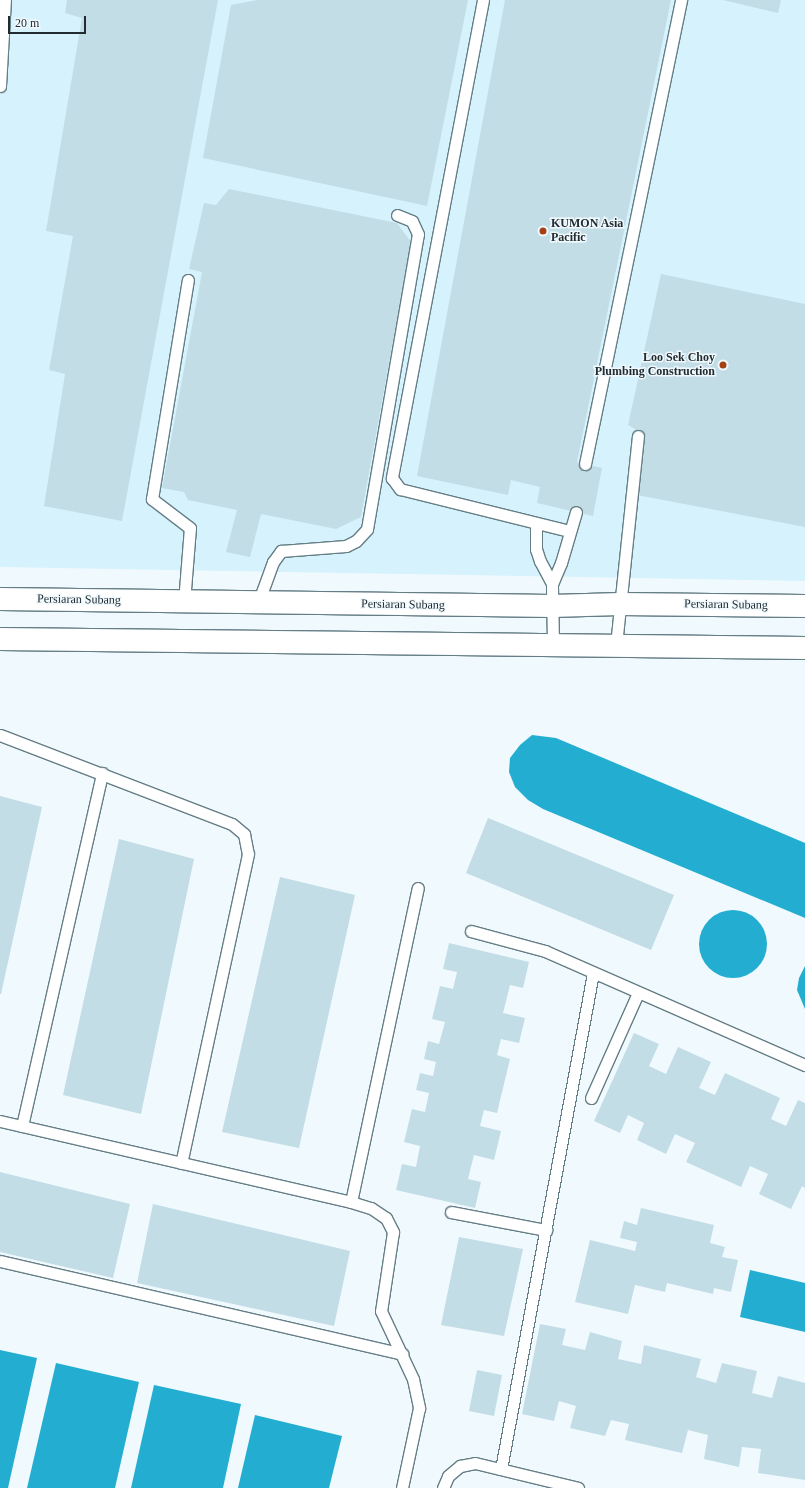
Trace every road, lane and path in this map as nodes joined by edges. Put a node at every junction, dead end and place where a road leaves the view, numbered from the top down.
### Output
1 (5, 0) edge
2 (483, 0) edge
3 (681, 0) edge
4 (0, 86) edge
5 (397, 215) dead end
6 (188, 280) dead end
7 (638, 436) dead end
8 (585, 464) dead end
9 (576, 512) dead end
10 (536, 524) junction
11 (570, 531) junction
12 (552, 584) junction
13 (0, 599) edge
14 (184, 602) junction
15 (258, 603) junction
16 (620, 604) junction
17 (552, 606) junction
18 (805, 606) edge
19 (0, 639) edge
20 (553, 644) junction
21 (616, 645) junction
22 (805, 648) edge
23 (0, 735) edge
24 (102, 772) junction
25 (418, 888) dead end
26 (471, 931) dead end
27 (594, 973) junction
28 (638, 993) junction
29 (805, 1065) edge
30 (591, 1098) dead end
31 (0, 1121) edge
32 (22, 1126) junction
33 (181, 1163) junction
34 (351, 1202) junction
35 (451, 1212) dead end
36 (546, 1230) junction
37 (0, 1261) edge
38 (402, 1354) junction
39 (501, 1469) junction
40 (402, 1488) edge
41 (443, 1488) edge
42 (578, 1488) edge

1 - 4 lane
2 - 10 lane
3 - 8 lane
5 - 15 lane
6 - 14 lane
7 - 16 lane
9 - 11 lane
10 - 11 lane
10 - 12 lane
11 - 12 lane
12 - 17 lane
13 - 14 street, Persiaran Subang
14 - 15 street, Persiaran Subang
15 - 17 street, Persiaran Subang
16 - 17 street, Persiaran Subang
16 - 18 street, Persiaran Subang
16 - 21 lane
17 - 20 lane
19 - 20 street
20 - 21 street
21 - 22 street
23 - 24 lane
24 - 32 lane
24 - 33 lane
25 - 34 lane
26 - 27 lane
27 - 28 lane
27 - 36 lane
28 - 29 lane
28 - 30 lane
31 - 32 lane
32 - 33 lane
33 - 34 lane
34 - 38 lane
35 - 36 lane
36 - 39 lane
37 - 38 lane
38 - 40 lane
39 - 41 lane
39 - 42 lane

